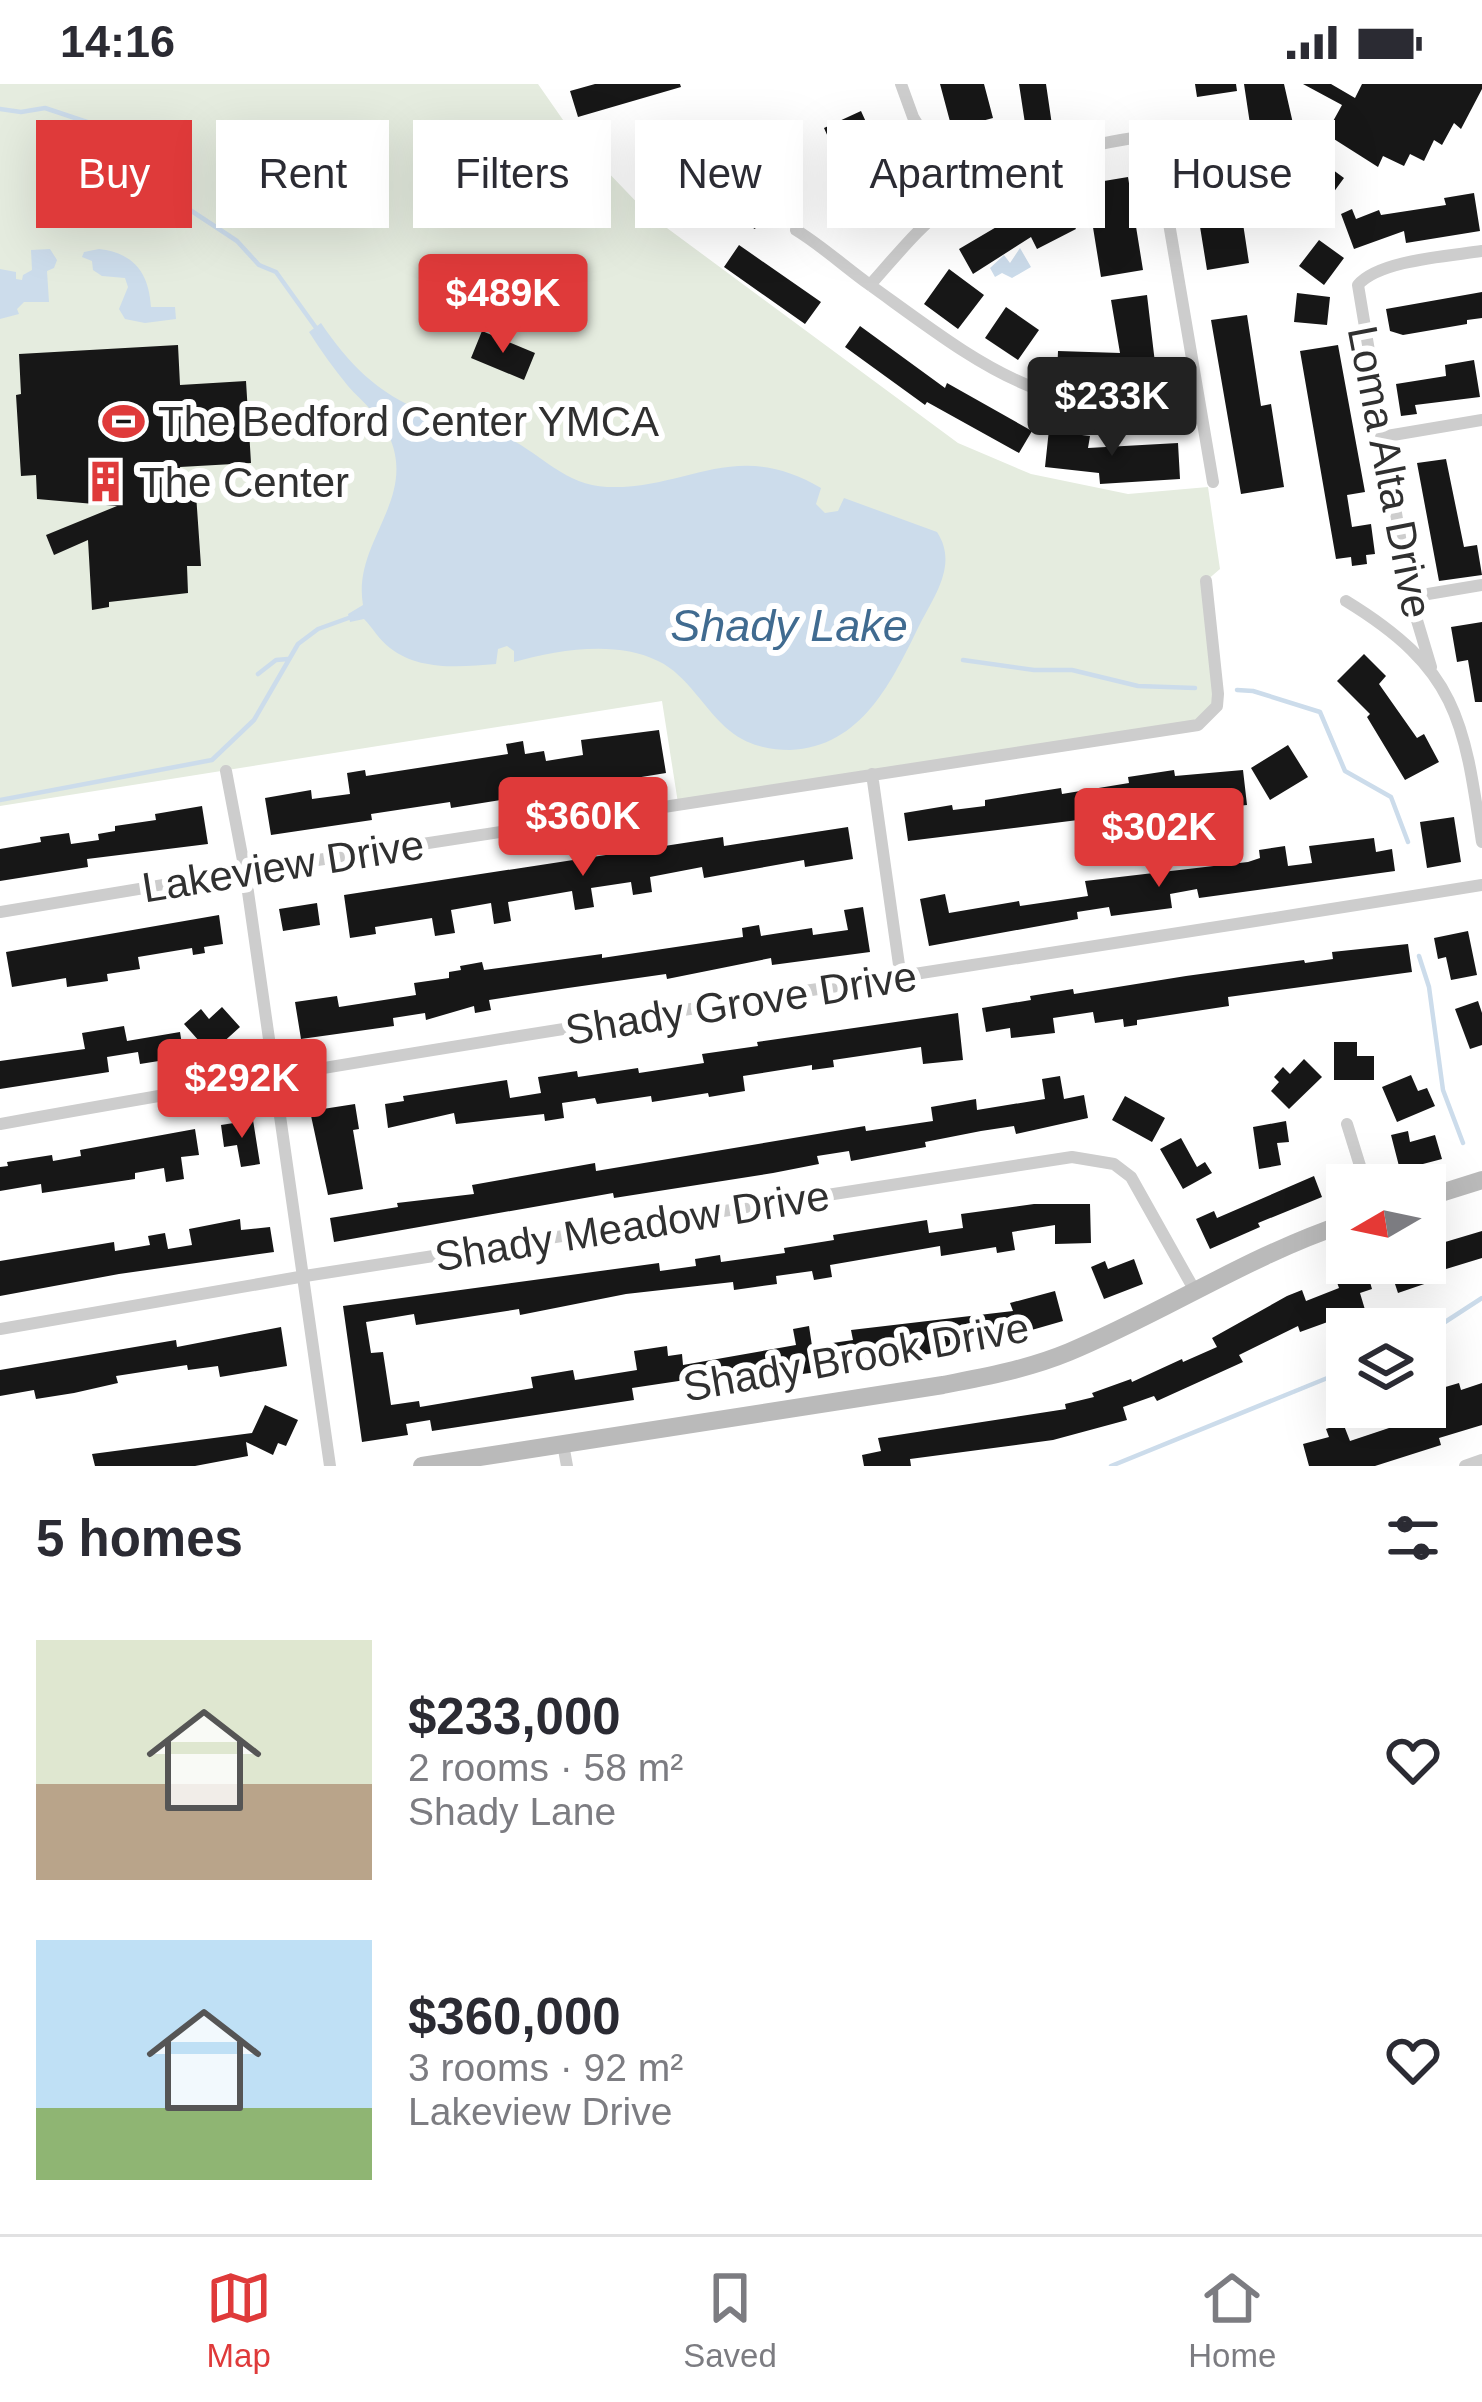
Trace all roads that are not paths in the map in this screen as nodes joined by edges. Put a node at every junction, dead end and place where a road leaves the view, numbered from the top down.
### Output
1 (901, 84) edge
2 (915, 120) edge
3 (1105, 141) edge
4 (925, 228) edge
5 (796, 230) dead end
6 (1482, 250) edge
7 (869, 285) junction
8 (1197, 402) junction
9 (1482, 420) edge
10 (1381, 437) junction
11 (1213, 482) dead end
12 (1206, 581) dead end
13 (1482, 585) edge
14 (1410, 597) junction
15 (1346, 601) dead end
16 (1431, 667) junction
17 (226, 771) dead end
18 (872, 774) junction
19 (1482, 842) edge
20 (245, 871) junction
21 (1482, 885) edge
22 (0, 912) edge
23 (901, 979) junction
24 (275, 1075) junction
25 (0, 1124) edge
26 (1347, 1124) dead end
27 (1359, 1164) edge
28 (1482, 1180) edge
29 (1446, 1191) edge
30 (1326, 1230) edge
31 (305, 1276) junction
32 (1196, 1291) junction
33 (0, 1329) edge
34 (563, 1444) junction
35 (1482, 1460) edge
36 (330, 1466) edge
37 (422, 1466) edge
38 (567, 1466) edge
39 (1465, 1466) edge

1 - 2 street
3 - 8 street
4 - 7 street
5 - 7 street
6 - 10 street, Loma Alta Drive
7 - 8 street
8 - 11 street
9 - 10 street
10 - 14 street, Loma Alta Drive
12 - 18 street, Lakeview Drive
13 - 14 street
14 - 16 street, Loma Alta Drive
15 - 16 street
16 - 19 street
17 - 20 street
18 - 20 street, Lakeview Drive
18 - 23 street
20 - 22 street, Lakeview Drive
20 - 24 street
21 - 23 street, Shady Grove Drive
23 - 24 street, Shady Grove Drive
24 - 25 street, Shady Grove Drive
24 - 31 street
26 - 27 street
28 - 29 street
30 - 32 street, Shady Brook Drive
31 - 32 street, Shady Meadow Drive
31 - 33 street, Shady Meadow Drive
31 - 36 street
32 - 34 street, Shady Brook Drive
34 - 37 street, Shady Brook Drive
34 - 38 street
35 - 39 street

